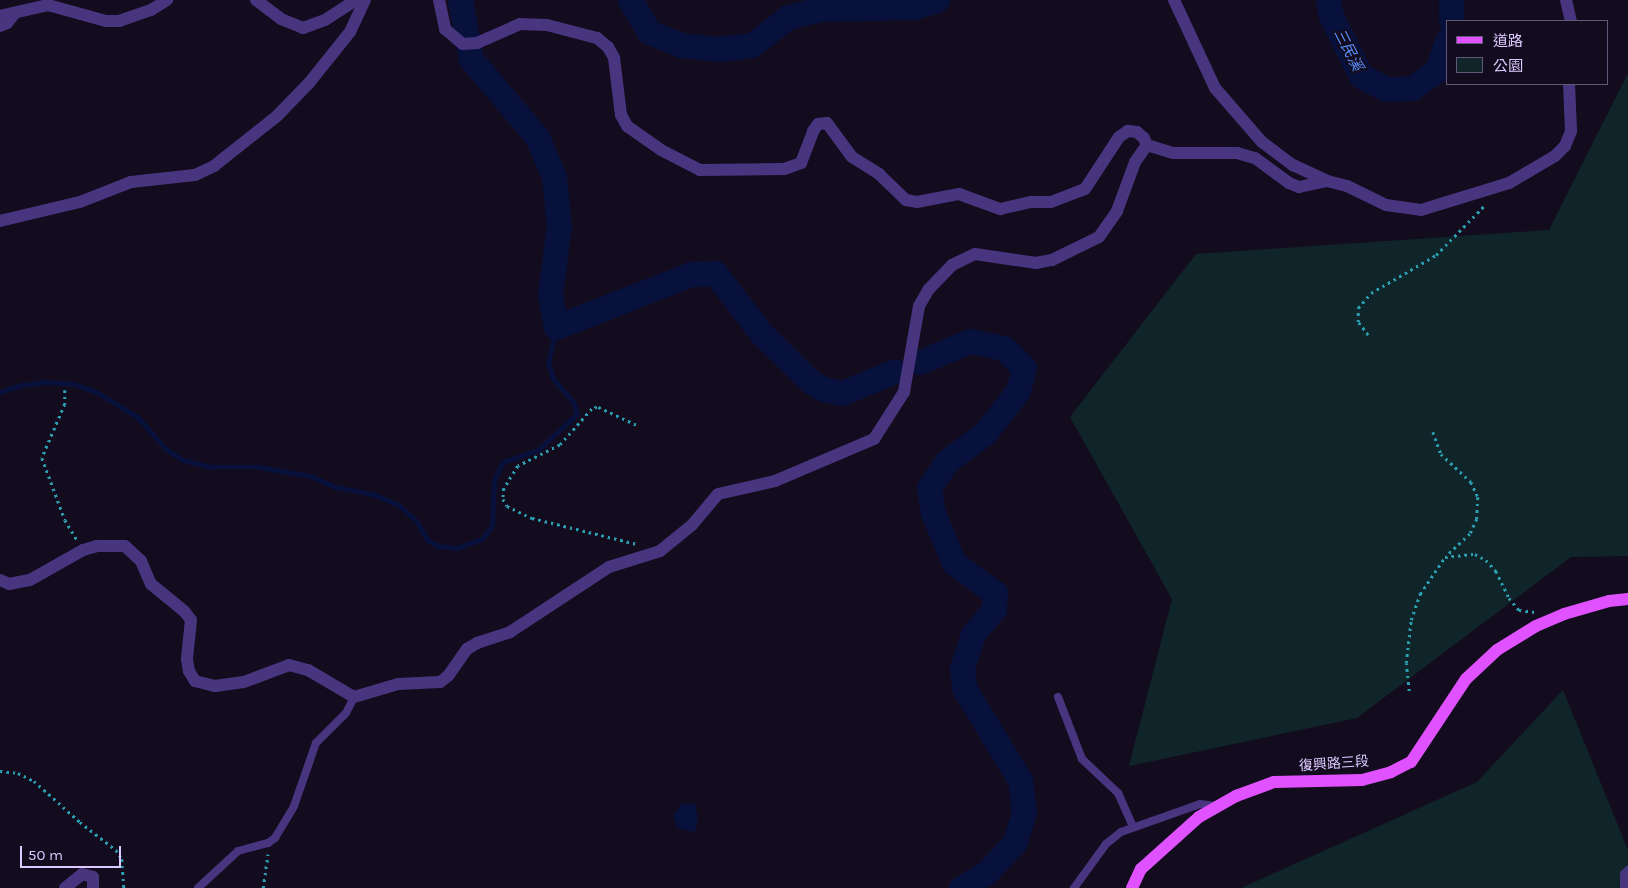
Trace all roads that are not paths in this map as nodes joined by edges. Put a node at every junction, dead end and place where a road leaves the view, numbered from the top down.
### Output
1 (167, 0) edge
2 (256, 0) edge
3 (356, 0) edge
4 (365, 0) edge
5 (439, 0) edge
6 (1174, 0) edge
7 (1566, 0) edge
8 (15, 13) junction
9 (0, 16) edge
10 (1570, 20) edge
11 (0, 26) edge
12 (1569, 85) edge
13 (1147, 146) junction
14 (1327, 181) junction
15 (0, 221) edge
16 (0, 580) edge
17 (1628, 599) edge
18 (354, 697) junction
19 (1058, 697) dead end
20 (1216, 806) junction
21 (1132, 825) junction
22 (1628, 870) edge
23 (65, 888) edge
24 (92, 888) edge
25 (198, 888) edge
26 (1074, 888) edge
27 (1132, 888) edge
28 (1624, 888) edge

1 - 8 street
2 - 3 street
4 - 15 street
5 - 13 street
6 - 14 street
7 - 10 street
8 - 9 street
8 - 11 street
12 - 14 street
13 - 14 street
13 - 18 street
16 - 18 street
17 - 20 main road, 復興路三段
18 - 25 lane
19 - 21 lane
20 - 21 lane
20 - 27 main road, 復興路三段
21 - 26 lane
22 - 28 lane
23 - 24 street

